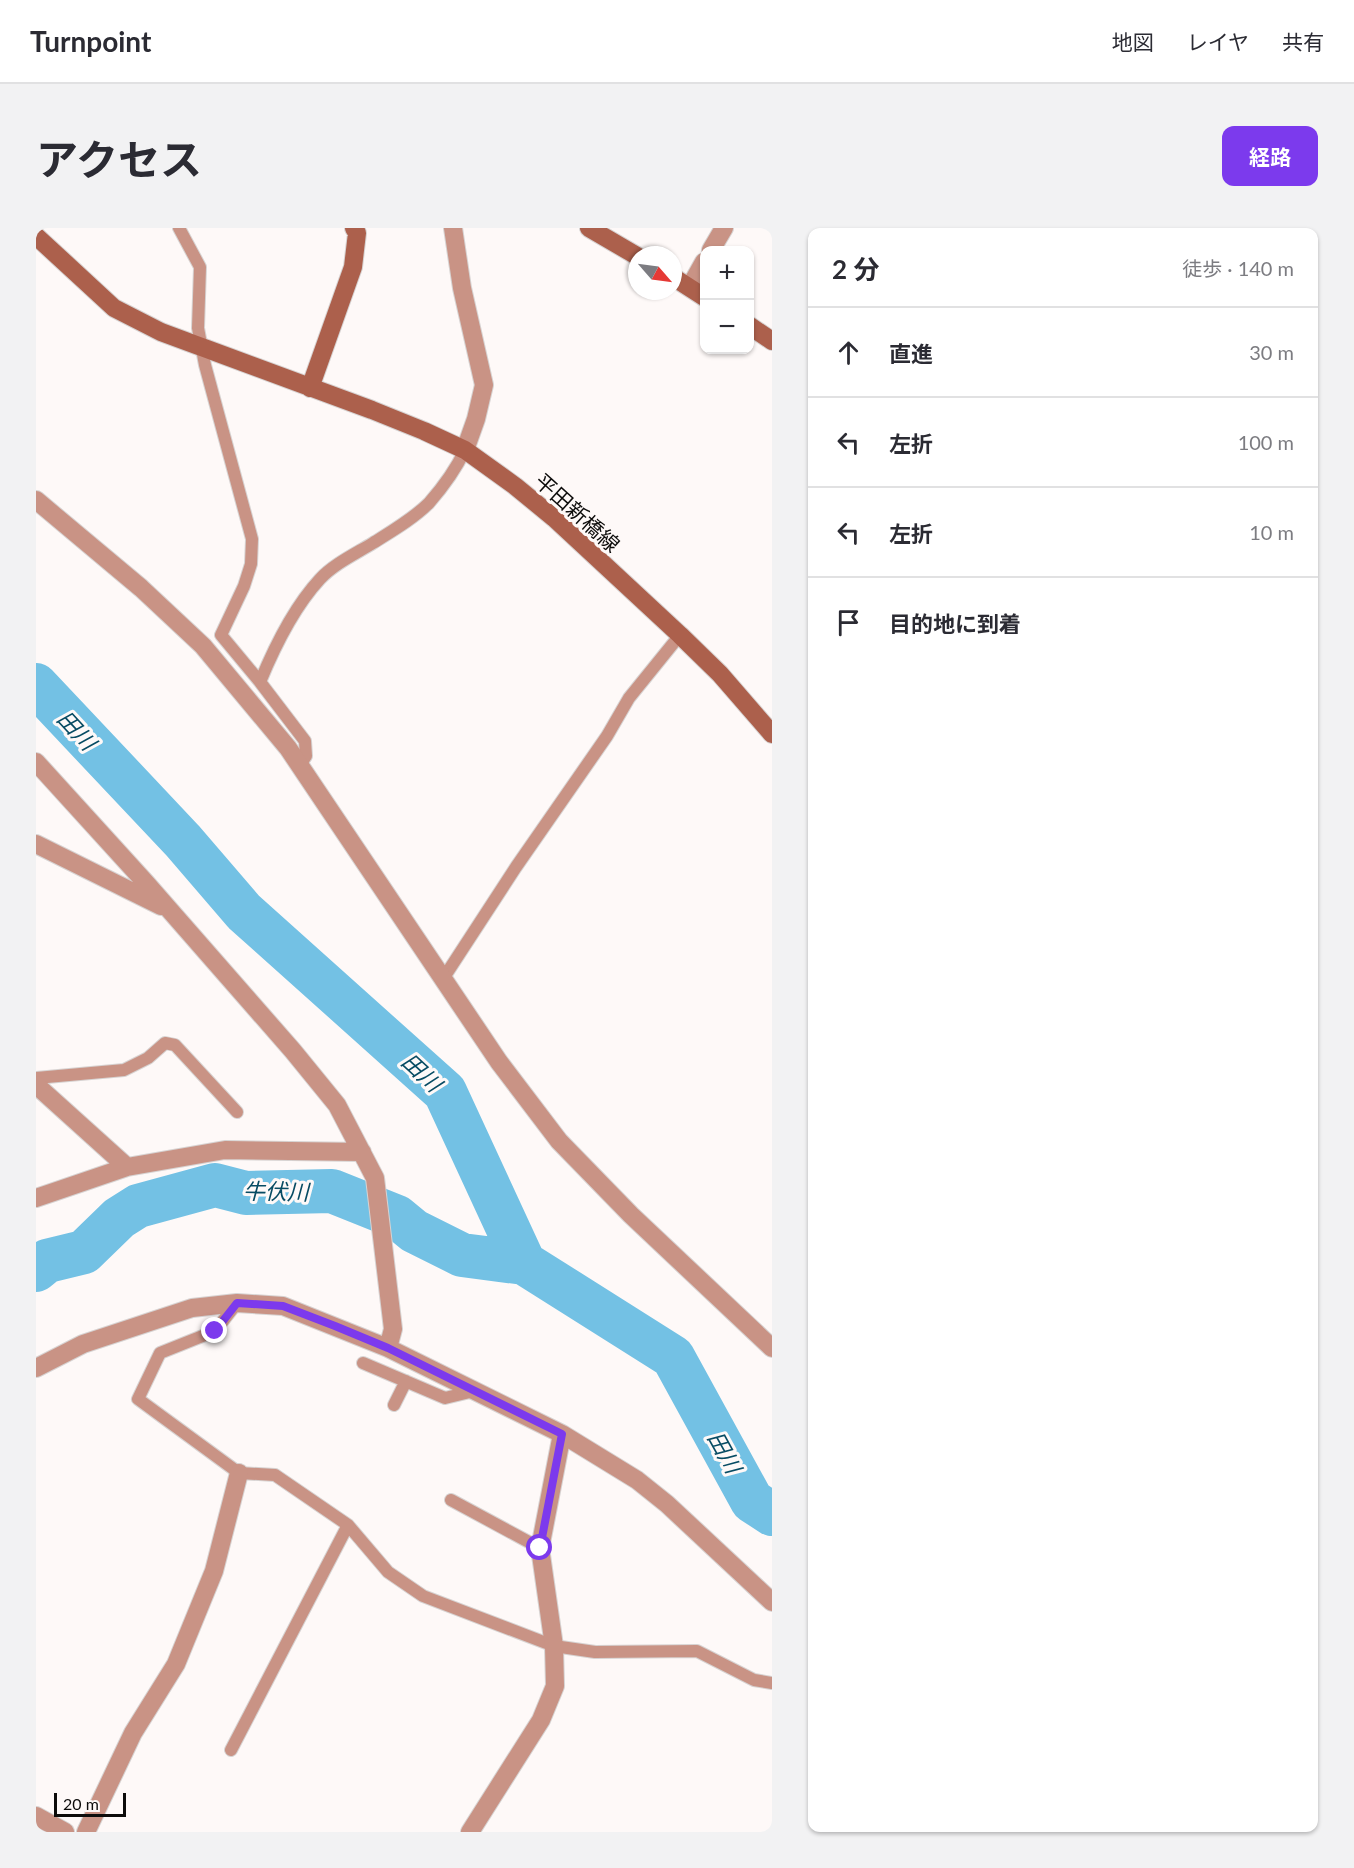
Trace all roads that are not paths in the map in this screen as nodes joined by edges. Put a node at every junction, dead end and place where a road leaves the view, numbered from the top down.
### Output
1 (179, 228) edge
2 (354, 228) edge
3 (453, 228) edge
4 (589, 228) edge
5 (724, 228) edge
6 (36, 236) edge
7 (713, 246) edge
8 (628, 251) edge
9 (682, 283) edge
10 (697, 292) edge
11 (754, 329) edge
12 (772, 340) edge
13 (202, 347) junction
14 (310, 388) junction
15 (465, 450) junction
16 (36, 500) edge
17 (680, 635) junction
18 (260, 682) junction
19 (772, 734) edge
20 (36, 762) edge
21 (300, 765) junction
22 (36, 844) edge
23 (168, 909) junction
24 (443, 979) junction
25 (37, 1088) edge
26 (237, 1112) dead end
27 (362, 1152) junction
28 (127, 1167) junction
29 (36, 1198) edge
30 (237, 1303) junction
31 (389, 1344) junction
32 (772, 1348) edge
33 (363, 1363) dead end
34 (36, 1368) edge
35 (406, 1381) junction
36 (474, 1391) junction
37 (394, 1405) dead end
38 (562, 1434) junction
39 (238, 1473) junction
40 (451, 1500) dead end
41 (348, 1525) junction
42 (540, 1548) junction
43 (772, 1602) edge
44 (554, 1646) junction
45 (772, 1683) edge
46 (231, 1750) dead end
47 (36, 1816) edge
48 (65, 1832) edge
49 (86, 1832) edge
50 (470, 1832) edge

1 - 13 lane
2 - 14 main road
3 - 15 street
4 - 8 main road
5 - 7 street
6 - 13 main road, 平田新橋線
9 - 10 main road
11 - 12 main road
13 - 14 main road, 平田新橋線
13 - 18 lane
14 - 15 main road, 平田新橋線
15 - 17 main road, 平田新橋線
15 - 18 lane
16 - 21 street
17 - 19 main road, 平田新橋線
17 - 24 lane
18 - 21 lane
20 - 23 street
21 - 24 street
22 - 23 street
23 - 27 street
24 - 32 street
25 - 26 lane
25 - 28 street
27 - 28 street
27 - 31 street
28 - 29 street
30 - 31 street
30 - 34 street
30 - 39 lane
31 - 36 street
33 - 35 lane
35 - 36 lane
35 - 37 lane
36 - 38 street
38 - 42 street
38 - 43 street
39 - 41 lane
39 - 49 street
40 - 42 lane
41 - 44 lane
41 - 46 lane
42 - 44 street
44 - 45 lane
44 - 50 street
47 - 48 street

